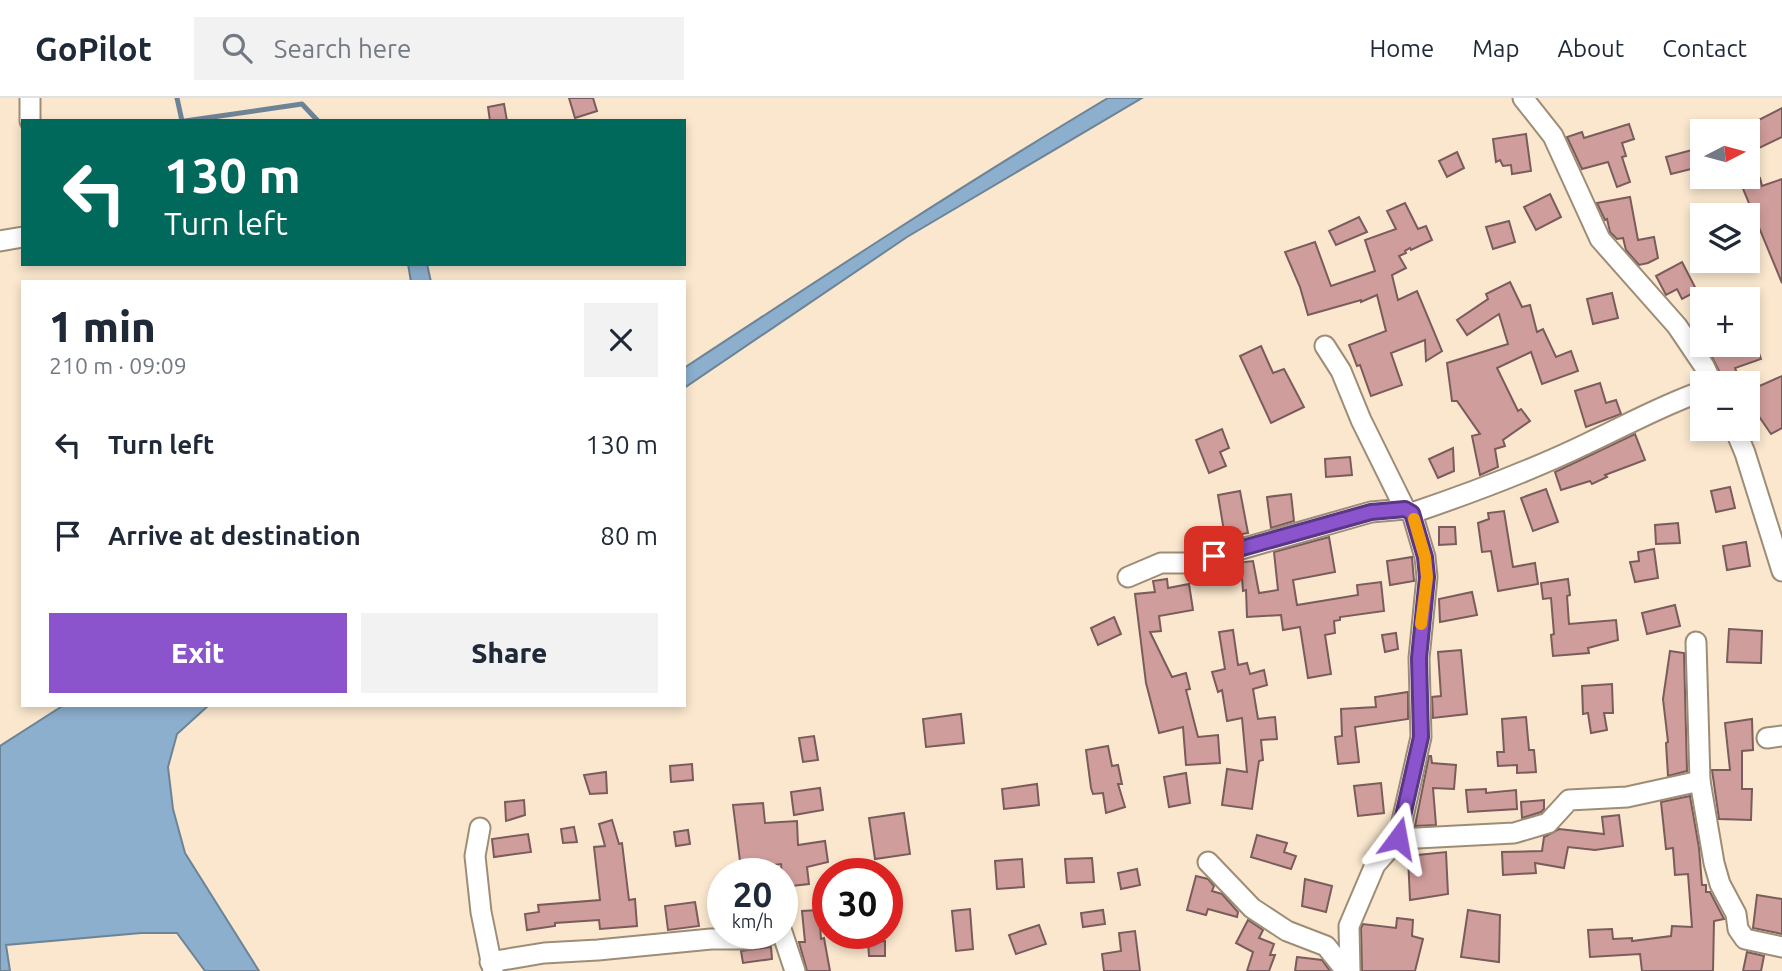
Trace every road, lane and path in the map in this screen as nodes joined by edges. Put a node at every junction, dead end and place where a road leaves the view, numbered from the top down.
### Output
1 (30, 98) edge
2 (1523, 98) edge
3 (30, 119) edge
4 (21, 237) edge
5 (0, 241) edge
6 (1325, 346) dead end
7 (1706, 371) edge
8 (1690, 395) edge
9 (1740, 441) edge
10 (1409, 511) junction
11 (1782, 571) edge
12 (1128, 577) dead end
13 (1696, 642) dead end
14 (1700, 781) junction
15 (480, 828) dead end
16 (1398, 838) junction
17 (1208, 862) dead end
18 (707, 939) edge
19 (1782, 947) edge
20 (788, 949) edge
21 (492, 966) edge
22 (795, 971) edge
23 (1348, 971) edge

1 - 3 street
2 - 7 street
4 - 5 street
6 - 10 street
8 - 10 street
9 - 11 street
10 - 12 street
10 - 16 street
13 - 14 street
14 - 16 street
14 - 19 street
15 - 21 street
16 - 23 street
17 - 23 street
18 - 21 street
20 - 22 street

